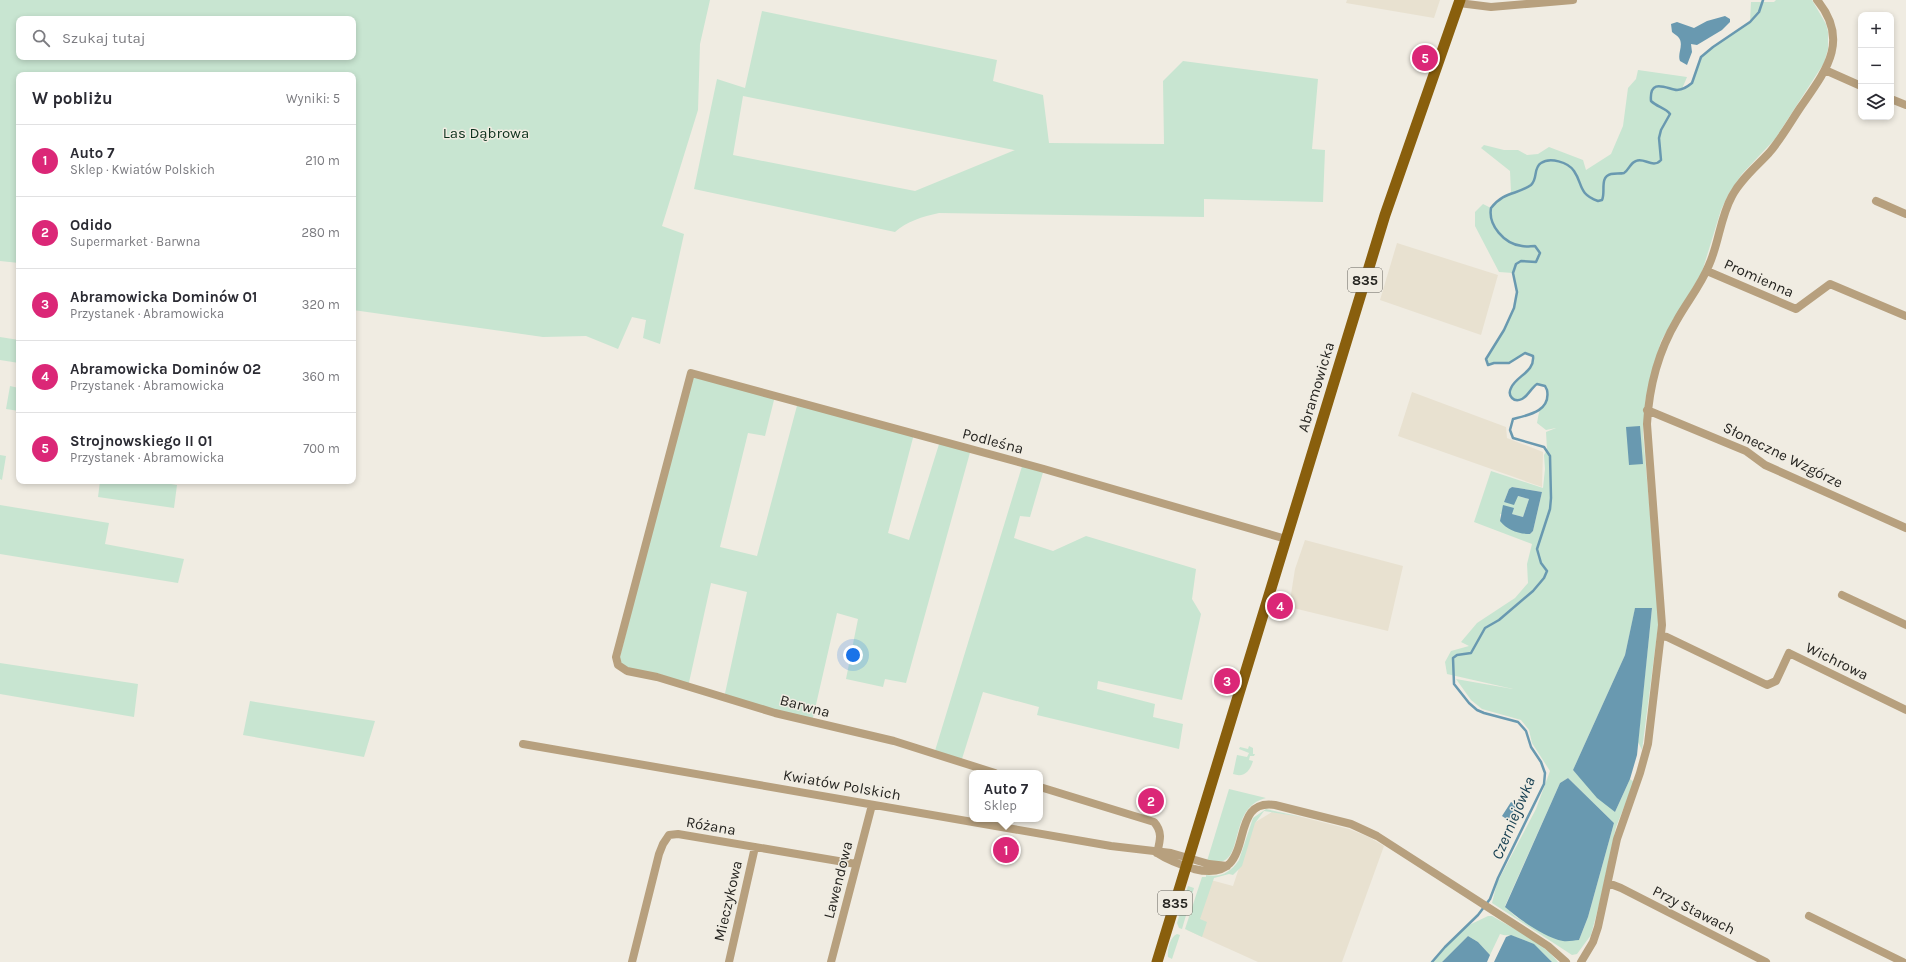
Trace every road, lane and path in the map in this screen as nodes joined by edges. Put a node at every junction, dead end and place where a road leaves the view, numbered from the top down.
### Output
1 (1574, 0) edge
2 (1817, 0) edge
3 (1460, 1) edge
4 (1825, 70) junction
5 (1858, 85) edge
6 (1894, 99) edge
7 (1906, 105) edge
8 (1876, 202) dead end
9 (1906, 214) edge
10 (1707, 271) junction
11 (1906, 316) edge
12 (1647, 410) junction
13 (1906, 528) edge
14 (1286, 539) junction
15 (1842, 595) dead end
16 (1906, 625) edge
17 (1661, 636) junction
18 (616, 657) joint
19 (1906, 710) edge
20 (523, 744) dead end
21 (986, 770) edge
22 (1043, 788) edge
23 (872, 805) junction
24 (969, 821) edge
25 (973, 822) edge
26 (755, 847) junction
27 (1157, 853) junction
28 (1188, 862) junction
29 (856, 864) junction
30 (1608, 884) junction
31 (1809, 916) dead end
32 (632, 962) edge
33 (729, 962) edge
34 (831, 962) edge
35 (1157, 962) edge
36 (1566, 962) edge
37 (1581, 962) edge
38 (1766, 962) edge
39 (1903, 962) edge

1 - 3 street
2 - 4 street
3 - 14 main road, Abramowicka / 835
4 - 5 street
4 - 10 street
6 - 7 street
8 - 9 street
10 - 11 street, Promienna
10 - 12 street
12 - 13 street, Słoneczne Wzgórze
12 - 17 street
14 - 18 street, Podleśna
14 - 28 main road, Abramowicka / 835
15 - 16 street
17 - 19 street, Wichrowa
17 - 30 street
18 - 21 street, Barwna
20 - 23 street, Kwiatów Polskich
22 - 27 street
23 - 24 street, Kwiatów Polskich
23 - 29 street, Lawendowa
25 - 27 street, Kwiatów Polskich
26 - 29 street, Różana
26 - 32 street, Różana
26 - 33 street, Mieczykowa
27 - 28 street, Kwiatów Polskich
28 - 35 main road, 835
28 - 36 street, Kwiatów Polskich
29 - 34 street, Lawendowa
30 - 37 street
30 - 38 street, Przy Stawach
31 - 39 street

